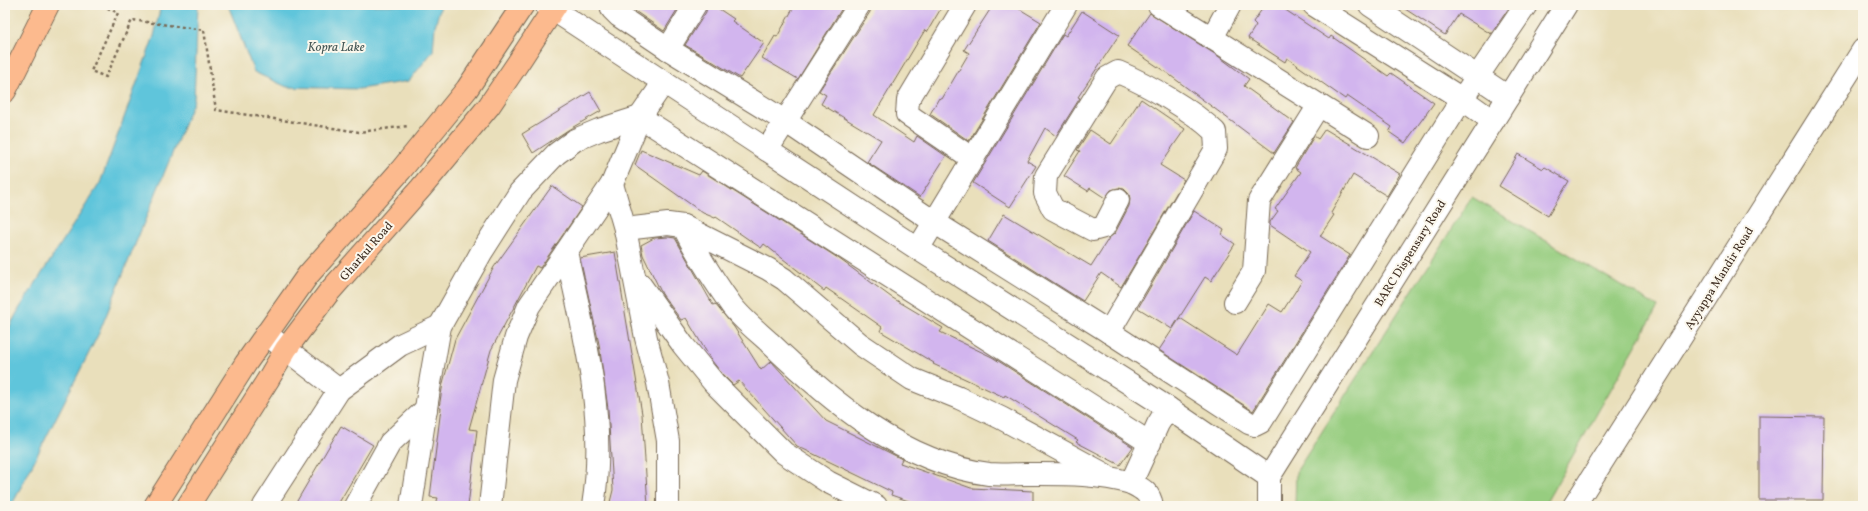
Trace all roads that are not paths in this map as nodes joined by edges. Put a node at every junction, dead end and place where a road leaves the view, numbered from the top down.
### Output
1 (48, 5) edge
2 (523, 5) edge
3 (613, 5) edge
4 (695, 5) edge
5 (859, 5) edge
6 (965, 5) edge
7 (1066, 5) edge
8 (1159, 5) edge
9 (1230, 5) edge
10 (1314, 5) edge
11 (1370, 5) edge
12 (1526, 5) edge
13 (1566, 5) edge
14 (551, 7) edge
15 (1212, 38) junction
16 (668, 49) junction
17 (1863, 50) edge
18 (1478, 77) junction
19 (664, 82) junction
20 (5, 91) edge
21 (1508, 97) junction
22 (1462, 99) junction
23 (1319, 105) junction
24 (640, 117) junction
25 (785, 121) junction
26 (1493, 121) junction
27 (1368, 136) dead end
28 (767, 150) junction
29 (973, 159) junction
30 (612, 184) junction
31 (1118, 200) dead end
32 (934, 222) junction
33 (683, 226) junction
34 (625, 229) junction
35 (918, 249) junction
36 (566, 252) junction
37 (635, 277) junction
38 (1235, 302) dead end
39 (440, 326) junction
40 (1109, 332) junction
41 (266, 334) junction
42 (286, 349) junction
43 (340, 390) junction
44 (1168, 408) junction
45 (426, 409) junction
46 (1150, 443) junction
47 (1109, 476) junction
48 (1269, 477) junction
49 (1131, 483) junction
50 (155, 506) edge
51 (188, 506) edge
52 (264, 506) edge
53 (355, 506) edge
54 (411, 506) edge
55 (490, 506) edge
56 (593, 506) edge
57 (668, 506) edge
58 (876, 506) edge
59 (1152, 506) edge
60 (1269, 506) edge
61 (1574, 506) edge

1 - 20 main road
2 - 41 main road
3 - 16 street
4 - 16 street
5 - 25 street
6 - 29 street
7 - 29 street
8 - 15 street
9 - 15 street
10 - 22 street
11 - 18 street
12 - 18 street
13 - 21 street, BARC Dispensary Road
14 - 19 street
14 - 42 main road, Gharkul Road
15 - 23 street
16 - 25 street
17 - 61 street, Ayyappa Mandir Road
18 - 21 street
18 - 22 street
19 - 24 street
19 - 28 street
21 - 26 street, BARC Dispensary Road
22 - 26 street
22 - 40 street
23 - 27 street
23 - 38 street
24 - 30 street
24 - 39 street
24 - 46 street
25 - 28 street
25 - 32 street
26 - 48 street, BARC Dispensary Road
28 - 35 street
29 - 32 street
30 - 34 street
30 - 36 street
31 - 40 street
32 - 35 street
32 - 40 street
33 - 34 street
33 - 47 street
33 - 47 street
34 - 37 street
35 - 44 street
36 - 55 street
36 - 56 street
37 - 57 street
37 - 58 street
39 - 43 street
39 - 45 street
41 - 42 street
41 - 50 main road
42 - 43 street
42 - 51 main road, Gharkul Road
43 - 52 street
44 - 46 street
44 - 48 street
45 - 53 street
45 - 54 street
46 - 49 street
47 - 49 street
48 - 60 street
49 - 59 street

